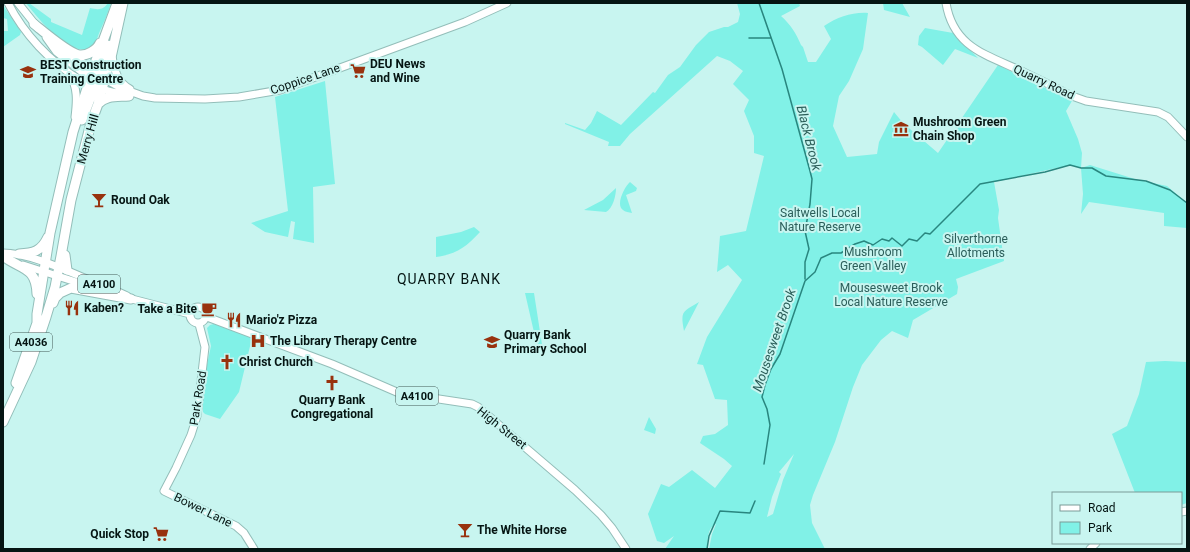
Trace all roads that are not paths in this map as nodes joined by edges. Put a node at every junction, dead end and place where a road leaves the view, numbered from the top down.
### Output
1 (8, 3) edge
2 (507, 3) edge
3 (946, 3) edge
4 (19, 5) edge
5 (120, 6) edge
6 (34, 24) junction
7 (109, 27) junction
8 (29, 35) junction
9 (47, 37) joint
10 (112, 53) junction
11 (66, 70) junction
12 (96, 81) junction
13 (129, 96) junction
14 (143, 96) junction
15 (98, 104) junction
16 (73, 132) junction
17 (1187, 137) edge
18 (67, 156) junction
19 (70, 203) junction
20 (50, 233) junction
21 (19, 254) junction
22 (3, 255) edge
23 (54, 269) junction
24 (131, 298) junction
25 (190, 314) junction
26 (46, 317) junction
27 (207, 317) junction
28 (37, 318) junction
29 (199, 324) junction
30 (3, 409) edge
31 (3, 422) edge
32 (164, 491) joint
33 (254, 549) edge
34 (626, 549) edge

1 - 8 street
2 - 14 street, Coppice Lane
3 - 17 street, Quarry Road
4 - 6 street
4 - 8 street
5 - 7 highway, Merry Hill / A4036
5 - 10 highway, Merry Hill / A4036
5 - 12 highway
6 - 7 highway
6 - 9 street
7 - 12 highway, Merry Hill / A4036
8 - 11 street
9 - 12 highway
10 - 12 highway, Merry Hill / A4036
10 - 14 street
11 - 12 street
11 - 16 street
12 - 13 street
12 - 14 street, Coppice Lane
12 - 15 highway, Merry Hill / A4036
12 - 16 highway, Merry Hill / A4036
12 - 18 highway
13 - 14 street
13 - 15 highway
15 - 19 highway, Merry Hill / A4036
16 - 18 highway, Merry Hill / A4036
18 - 20 highway, Merry Hill / A4036
19 - 23 highway
19 - 23 highway
20 - 21 highway
20 - 23 highway, Merry Hill / A4036
21 - 22 street, A4100
21 - 23 street, A4100
22 - 23 street, A4100
22 - 28 highway
23 - 24 street, High Street / A4100
23 - 24 street, High Street / A4100
23 - 26 highway, A4036
23 - 28 highway, A4036
24 - 25 street, High Street / A4100
24 - 26 highway
25 - 27 street, High Street / A4100
25 - 29 street
26 - 31 highway, A4036
27 - 29 street
27 - 34 street, High Street / A4100
28 - 30 highway, A4036
29 - 32 street, Park Road
32 - 33 street, Bower Lane

